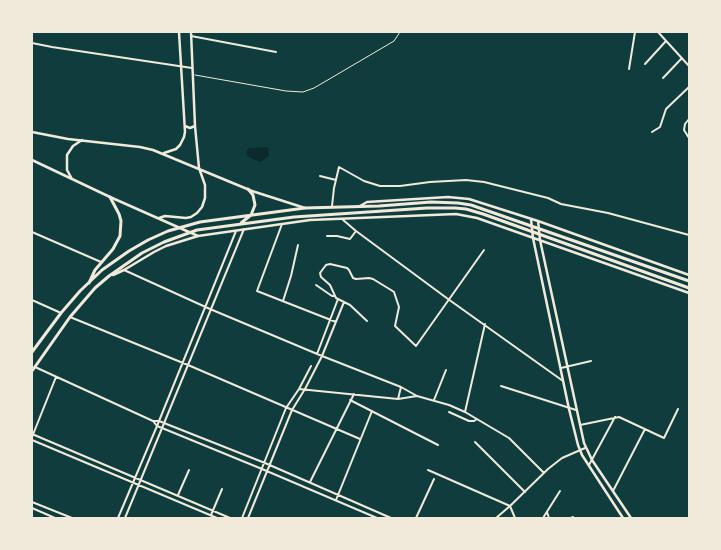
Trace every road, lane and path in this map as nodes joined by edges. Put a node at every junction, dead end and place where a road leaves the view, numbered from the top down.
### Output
1 (179, 32) edge
2 (191, 32) edge
3 (400, 32) edge
4 (635, 32) edge
5 (658, 32) edge
6 (191, 36) junction
7 (666, 41) junction
8 (32, 43) edge
9 (276, 52) dead end
10 (682, 58) junction
11 (645, 64) dead end
12 (181, 66) junction
13 (689, 66) edge
14 (192, 68) junction
15 (630, 69) dead end
16 (193, 74) junction
17 (664, 78) dead end
18 (689, 87) edge
19 (689, 120) edge
20 (185, 126) junction
21 (195, 126) junction
22 (32, 132) edge
23 (652, 132) dead end
24 (689, 138) edge
25 (82, 140) junction
26 (164, 153) junction
27 (32, 160) edge
28 (199, 168) junction
29 (320, 176) dead end
30 (72, 179) junction
31 (336, 180) junction
32 (248, 189) junction
33 (110, 197) junction
34 (332, 206) junction
35 (360, 206) junction
36 (305, 208) junction
37 (251, 215) junction
38 (159, 218) junction
39 (341, 218) junction
40 (531, 219) junction
41 (538, 221) junction
42 (282, 223) junction
43 (239, 225) junction
44 (180, 227) junction
45 (244, 229) junction
46 (237, 230) junction
47 (356, 231) junction
48 (32, 232) edge
49 (190, 232) junction
50 (689, 235) edge
51 (198, 236) junction
52 (327, 236) dead end
53 (533, 238) junction
54 (540, 240) junction
55 (298, 245) dead end
56 (484, 250) dead end
57 (101, 262) junction
58 (124, 270) junction
59 (689, 275) edge
60 (109, 276) junction
61 (689, 281) edge
62 (88, 283) junction
63 (316, 286) dead end
64 (689, 288) edge
65 (689, 293) edge
66 (335, 296) junction
67 (338, 299) junction
68 (448, 299) junction
69 (32, 300) edge
70 (283, 301) junction
71 (344, 302) junction
72 (205, 306) junction
73 (210, 309) junction
74 (61, 313) junction
75 (70, 317) junction
76 (330, 320) junction
77 (367, 321) dead end
78 (336, 322) junction
79 (485, 324) junction
80 (32, 352) edge
81 (317, 354) junction
82 (322, 356) junction
83 (591, 361) dead end
84 (182, 363) junction
85 (188, 365) junction
86 (311, 366) dead end
87 (567, 366) junction
88 (34, 367) junction
89 (560, 368) junction
90 (446, 370) dead end
91 (32, 371) edge
92 (56, 377) junction
93 (564, 382) junction
94 (501, 386) dead end
95 (401, 387) junction
96 (299, 389) junction
97 (306, 389) junction
98 (354, 394) junction
99 (417, 396) junction
100 (398, 399) junction
101 (350, 400) junction
102 (434, 400) junction
103 (286, 408) junction
104 (569, 409) junction
105 (678, 409) dead end
106 (292, 410) junction
107 (576, 410) junction
108 (372, 411) junction
109 (449, 412) dead end
110 (466, 412) junction
111 (615, 417) junction
112 (477, 419) junction
113 (153, 421) junction
114 (159, 421) junction
115 (164, 423) junction
116 (579, 425) junction
117 (157, 426) junction
118 (162, 428) junction
119 (336, 429) junction
120 (645, 429) junction
121 (33, 434) edge
122 (32, 438) edge
123 (360, 439) junction
124 (475, 442) dead end
125 (438, 445) dead end
126 (585, 448) junction
127 (580, 450) junction
128 (592, 460) junction
129 (265, 463) junction
130 (589, 465) junction
131 (270, 466) junction
132 (262, 469) junction
133 (190, 470) dead end
134 (428, 470) dead end
135 (268, 471) junction
136 (544, 473) junction
137 (135, 477) junction
138 (141, 479) junction
139 (434, 479) dead end
140 (133, 482) junction
141 (310, 482) junction
142 (139, 484) junction
143 (222, 489) dead end
144 (560, 491) dead end
145 (613, 491) junction
146 (525, 492) junction
147 (338, 495) junction
148 (178, 496) junction
149 (336, 500) junction
150 (32, 502) edge
151 (510, 506) junction
152 (32, 508) edge
153 (213, 511) junction
154 (547, 512) junction
155 (211, 515) junction
156 (55, 518) edge
157 (72, 518) edge
158 (118, 518) edge
159 (125, 518) edge
160 (217, 518) edge
161 (230, 518) edge
162 (242, 518) edge
163 (248, 518) edge
164 (377, 518) edge
165 (391, 518) edge
166 (416, 518) edge
167 (496, 518) edge
168 (515, 518) edge
169 (543, 518) edge
170 (549, 518) edge
171 (623, 518) edge
172 (631, 518) edge

1 - 12 main road
2 - 6 main road
3 - 16 lane
4 - 15 street
5 - 7 street
6 - 9 street
6 - 14 main road
7 - 10 street
7 - 11 street
8 - 12 street
10 - 13 street
10 - 17 street
12 - 14 street
12 - 20 main road
14 - 16 main road
16 - 21 main road
18 - 23 street
19 - 24 street
20 - 21 main road
20 - 26 main road
21 - 28 main road
22 - 25 main road
25 - 26 main road
25 - 30 main road
26 - 28 main road
27 - 30 main road
28 - 32 main road
28 - 38 main road
29 - 31 street
30 - 33 main road
31 - 34 street
31 - 50 street
32 - 36 main road
32 - 37 highway
33 - 38 main road
33 - 57 highway
34 - 35 highway
34 - 36 highway
35 - 40 main road
35 - 61 highway
36 - 37 highway
37 - 43 highway
37 - 44 highway
38 - 44 main road
39 - 42 main road
39 - 47 street
39 - 53 main road
40 - 41 main road
40 - 53 main road
41 - 54 main road
41 - 59 main road
42 - 45 main road
42 - 70 street
43 - 49 highway
43 - 64 highway
44 - 49 main road
44 - 62 highway
45 - 46 main road
45 - 73 street
46 - 51 main road
46 - 72 street
47 - 52 street
47 - 68 street
48 - 57 street
49 - 51 main road
49 - 60 highway
51 - 58 main road
53 - 54 main road
53 - 89 main road
54 - 65 main road
54 - 87 main road
55 - 70 street
56 - 68 street
57 - 62 highway
58 - 60 main road
58 - 72 street
60 - 75 highway
62 - 74 highway
63 - 66 street
66 - 67 street
66 - 68 street
67 - 71 street
67 - 76 street
68 - 79 street
69 - 74 street
70 - 76 street
71 - 77 street
71 - 78 street
72 - 73 street
72 - 84 street
73 - 81 street
73 - 85 street
74 - 80 highway
75 - 84 street
75 - 88 highway
76 - 78 street
76 - 81 street
78 - 82 street
79 - 93 street
79 - 110 street
81 - 82 street
82 - 95 street
82 - 97 street
83 - 87 street
84 - 85 street
84 - 114 street
85 - 103 street
85 - 115 street
86 - 96 street
87 - 89 street
87 - 107 main road
88 - 91 highway
88 - 92 street
89 - 93 main road
90 - 102 street
92 - 113 street
92 - 121 street
93 - 104 main road
94 - 104 street
95 - 99 street
95 - 100 street
96 - 97 street
96 - 103 street
97 - 98 street
97 - 106 street
98 - 100 street
98 - 101 street
99 - 100 street
99 - 102 street
101 - 108 street
101 - 119 street
102 - 110 street
103 - 106 street
103 - 129 street
104 - 107 street
104 - 127 main road
105 - 120 street
106 - 119 street
106 - 131 street
107 - 116 main road
108 - 123 street
108 - 125 street
109 - 112 street
110 - 112 street
111 - 116 street
111 - 120 street
111 - 128 street
112 - 136 street
113 - 114 street
113 - 117 street
114 - 115 street
114 - 117 street
115 - 118 street
115 - 129 street
116 - 126 main road
117 - 118 street
117 - 137 street
118 - 132 street
118 - 138 street
119 - 123 street
119 - 141 street
120 - 145 street
121 - 122 street
121 - 137 street
122 - 140 street
123 - 147 street
124 - 146 street
126 - 127 street
126 - 128 main road
127 - 130 main road
127 - 136 street
128 - 130 street
128 - 145 main road
129 - 131 street
129 - 132 street
130 - 171 main road
131 - 135 street
131 - 141 street
132 - 135 street
132 - 162 street
133 - 148 street
134 - 151 street
135 - 149 street
135 - 163 street
136 - 146 street
137 - 138 street
137 - 140 street
138 - 142 street
138 - 148 street
139 - 166 street
140 - 142 street
140 - 158 street
141 - 147 street
142 - 155 street
142 - 159 street
143 - 153 street
144 - 154 street
145 - 172 main road
146 - 151 street
147 - 149 street
147 - 165 street
148 - 153 street
149 - 164 street
150 - 157 street
151 - 167 street
151 - 168 street
152 - 156 street
153 - 155 street
153 - 161 street
154 - 169 street
154 - 170 street
155 - 160 street

